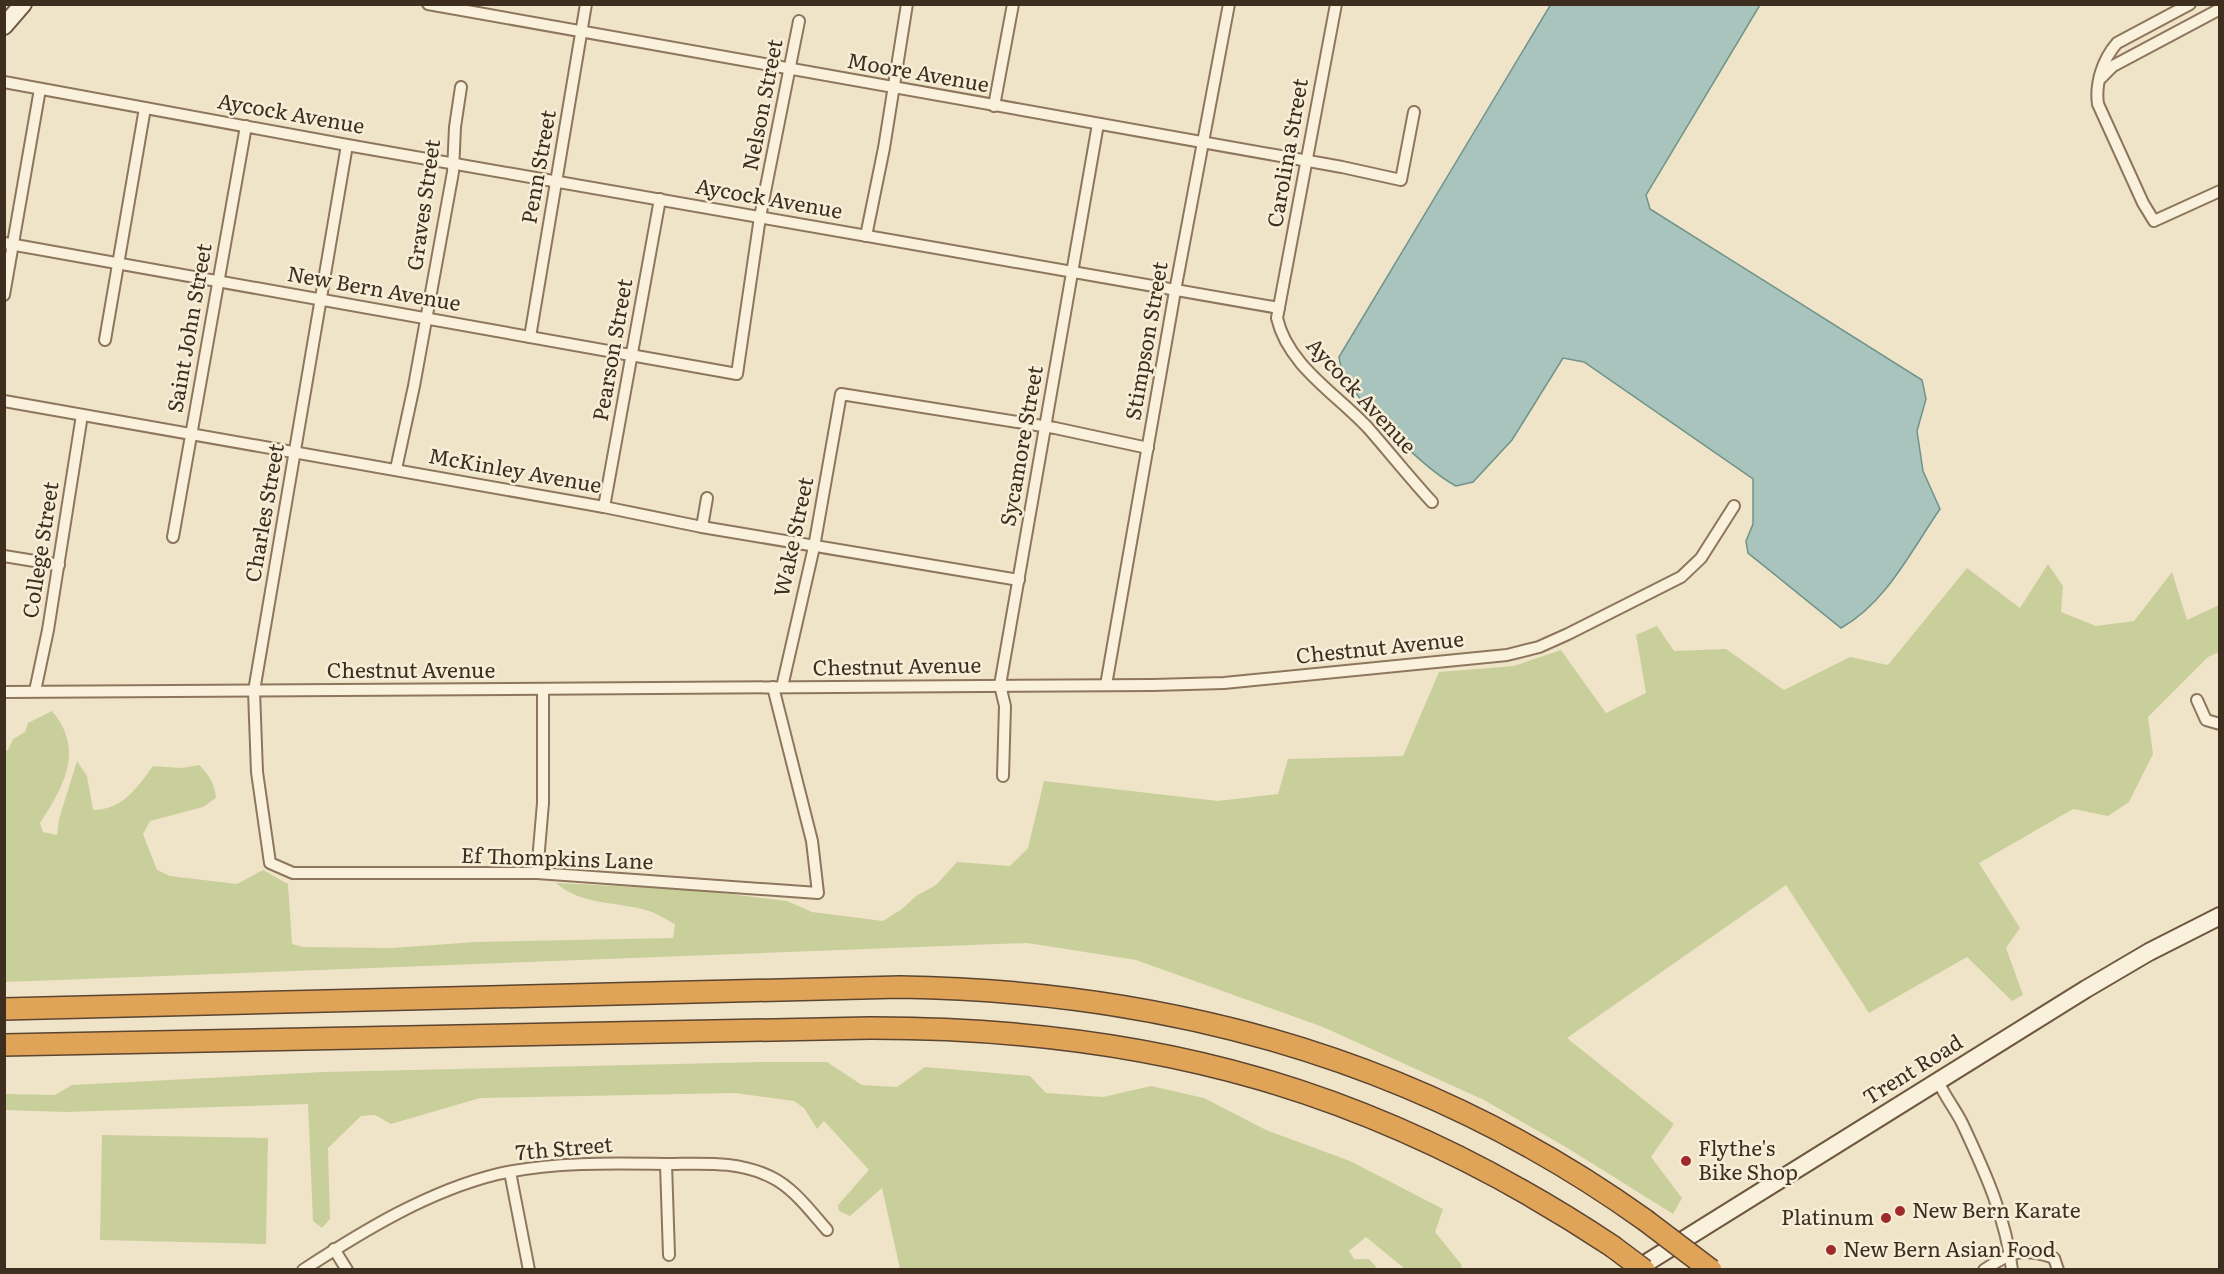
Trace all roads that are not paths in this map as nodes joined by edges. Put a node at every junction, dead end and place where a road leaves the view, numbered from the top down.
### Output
1 (23, 4) edge
2 (428, 4) edge
3 (586, 4) edge
4 (907, 4) edge
5 (1013, 4) edge
6 (1229, 4) edge
7 (1336, 4) edge
8 (2190, 4) edge
9 (2220, 9) edge
10 (799, 21) dead end
11 (4, 26) edge
12 (582, 32) junction
13 (790, 70) junction
14 (2100, 78) junction
15 (4, 82) edge
16 (461, 87) dead end
17 (893, 88) junction
18 (40, 89) junction
19 (994, 106) junction
20 (145, 108) junction
21 (1414, 112) dead end
22 (1098, 124) junction
23 (246, 126) junction
24 (1203, 143) junction
25 (347, 145) junction
26 (1307, 162) junction
27 (453, 163) junction
28 (556, 182) junction
29 (2220, 191) edge
30 (660, 199) junction
31 (760, 217) junction
32 (866, 236) junction
33 (9, 244) edge
34 (119, 264) junction
35 (1072, 272) junction
36 (218, 281) junction
37 (1175, 291) junction
38 (4, 295) edge
39 (322, 298) junction
40 (1279, 308) junction
41 (427, 318) junction
42 (530, 337) junction
43 (105, 340) dead end
44 (632, 354) junction
45 (737, 374) joint
46 (4, 401) edge
47 (82, 415) junction
48 (1046, 427) junction
49 (192, 434) junction
50 (1148, 448) junction
51 (295, 452) junction
52 (396, 469) junction
53 (707, 498) dead end
54 (1432, 502) dead end
55 (1734, 506) dead end
56 (603, 507) junction
57 (702, 527) junction
58 (173, 537) dead end
59 (814, 547) junction
60 (4, 556) edge
61 (58, 565) junction
62 (1018, 580) junction
63 (1000, 685) junction
64 (1106, 685) junction
65 (778, 687) junction
66 (543, 690) junction
67 (254, 691) junction
68 (4, 692) edge
69 (35, 692) junction
70 (2197, 700) dead end
71 (2220, 724) edge
72 (1003, 776) dead end
73 (293, 873) joint
74 (537, 873) junction
75 (818, 893) joint
76 (2220, 916) edge
77 (4, 1009) edge
78 (4, 1045) edge
79 (1938, 1081) junction
80 (666, 1164) junction
81 (510, 1172) junction
82 (827, 1230) dead end
83 (334, 1249) junction
84 (2010, 1253) junction
85 (669, 1255) dead end
86 (303, 1269) edge
87 (347, 1269) edge
88 (529, 1269) edge
89 (1635, 1269) edge
90 (1644, 1269) edge
91 (1711, 1269) edge
92 (1984, 1269) edge
93 (2012, 1269) edge
94 (2058, 1269) edge

1 - 11 street
2 - 12 street, Moore Avenue
3 - 12 street, Penn Street
4 - 17 street
5 - 19 street
6 - 24 street, Stimpson Street
7 - 26 street, Carolina Street
8 - 14 street
9 - 14 street
10 - 13 street, Nelson Street
12 - 13 street, Moore Avenue
12 - 28 street, Penn Street
13 - 17 street, Moore Avenue
13 - 31 street, Nelson Street
14 - 29 street
15 - 18 street, Aycock Avenue
16 - 27 street, Graves Street
17 - 19 street, Moore Avenue
17 - 32 street
18 - 20 street, Aycock Avenue
18 - 33 street
19 - 22 street, Moore Avenue
20 - 23 street, Aycock Avenue
20 - 34 street
21 - 26 street, Moore Avenue
22 - 24 street, Moore Avenue
22 - 35 street, Sycamore Street
23 - 25 street, Aycock Avenue
23 - 36 street, Saint John Street
24 - 26 street, Moore Avenue
24 - 37 street, Stimpson Street
25 - 27 street, Aycock Avenue
25 - 39 street, Charles Street
26 - 40 street, Carolina Street
27 - 28 street, Aycock Avenue
27 - 41 street, Graves Street
28 - 30 street, Aycock Avenue
28 - 42 street, Penn Street
30 - 31 street, Aycock Avenue
30 - 44 street, Pearson Street
31 - 32 street, Aycock Avenue
31 - 45 street, Nelson Street
32 - 35 street, Aycock Avenue
33 - 34 street, New Bern Avenue
33 - 38 street
34 - 36 street, New Bern Avenue
34 - 43 street
35 - 37 street, Aycock Avenue
35 - 48 street, Sycamore Street
36 - 39 street, New Bern Avenue
36 - 49 street, Saint John Street
37 - 40 street, Aycock Avenue
37 - 50 street, Stimpson Street
39 - 41 street, New Bern Avenue
39 - 51 street, Charles Street
40 - 54 street, Aycock Avenue
41 - 42 street, New Bern Avenue
41 - 52 street, Graves Street
42 - 44 street, New Bern Avenue
44 - 45 street, New Bern Avenue
44 - 56 street, Pearson Street
46 - 47 street, McKinley Avenue
47 - 49 street, McKinley Avenue
47 - 61 street, College Street
48 - 50 street
48 - 59 street, Wake Street
48 - 62 street, Sycamore Street
49 - 51 street, McKinley Avenue
49 - 58 street, Saint John Street
50 - 64 street, Stimpson Street
51 - 52 street, McKinley Avenue
51 - 67 street, Charles Street
52 - 56 street, McKinley Avenue
53 - 57 street
55 - 64 street, Chestnut Avenue
56 - 57 street, McKinley Avenue
57 - 59 street, McKinley Avenue
59 - 62 street, McKinley Avenue
59 - 65 street, Wake Street
60 - 61 street
61 - 69 street, College Street
62 - 63 street, Sycamore Street
63 - 64 street, Chestnut Avenue
63 - 65 street, Chestnut Avenue
63 - 72 street, Sycamore Street
65 - 66 street, Chestnut Avenue
65 - 75 street, Wake Street
66 - 67 street, Chestnut Avenue
66 - 74 street
67 - 69 street, Chestnut Avenue
67 - 73 street, Charles Street
68 - 69 street, Chestnut Avenue
70 - 71 street
73 - 74 street, Ef Thompkins Lane
74 - 75 street, Ef Thompkins Lane
76 - 79 street, Trent Road
77 - 91 highway, bridge
78 - 90 highway, bridge
79 - 84 street
79 - 89 street, Trent Road
80 - 81 street, 7th Street
80 - 82 street, 7th Street
80 - 85 street
81 - 83 street, 7th Street
81 - 88 street
83 - 86 street, 7th Street
83 - 87 street
84 - 92 street
84 - 93 street
84 - 94 street

